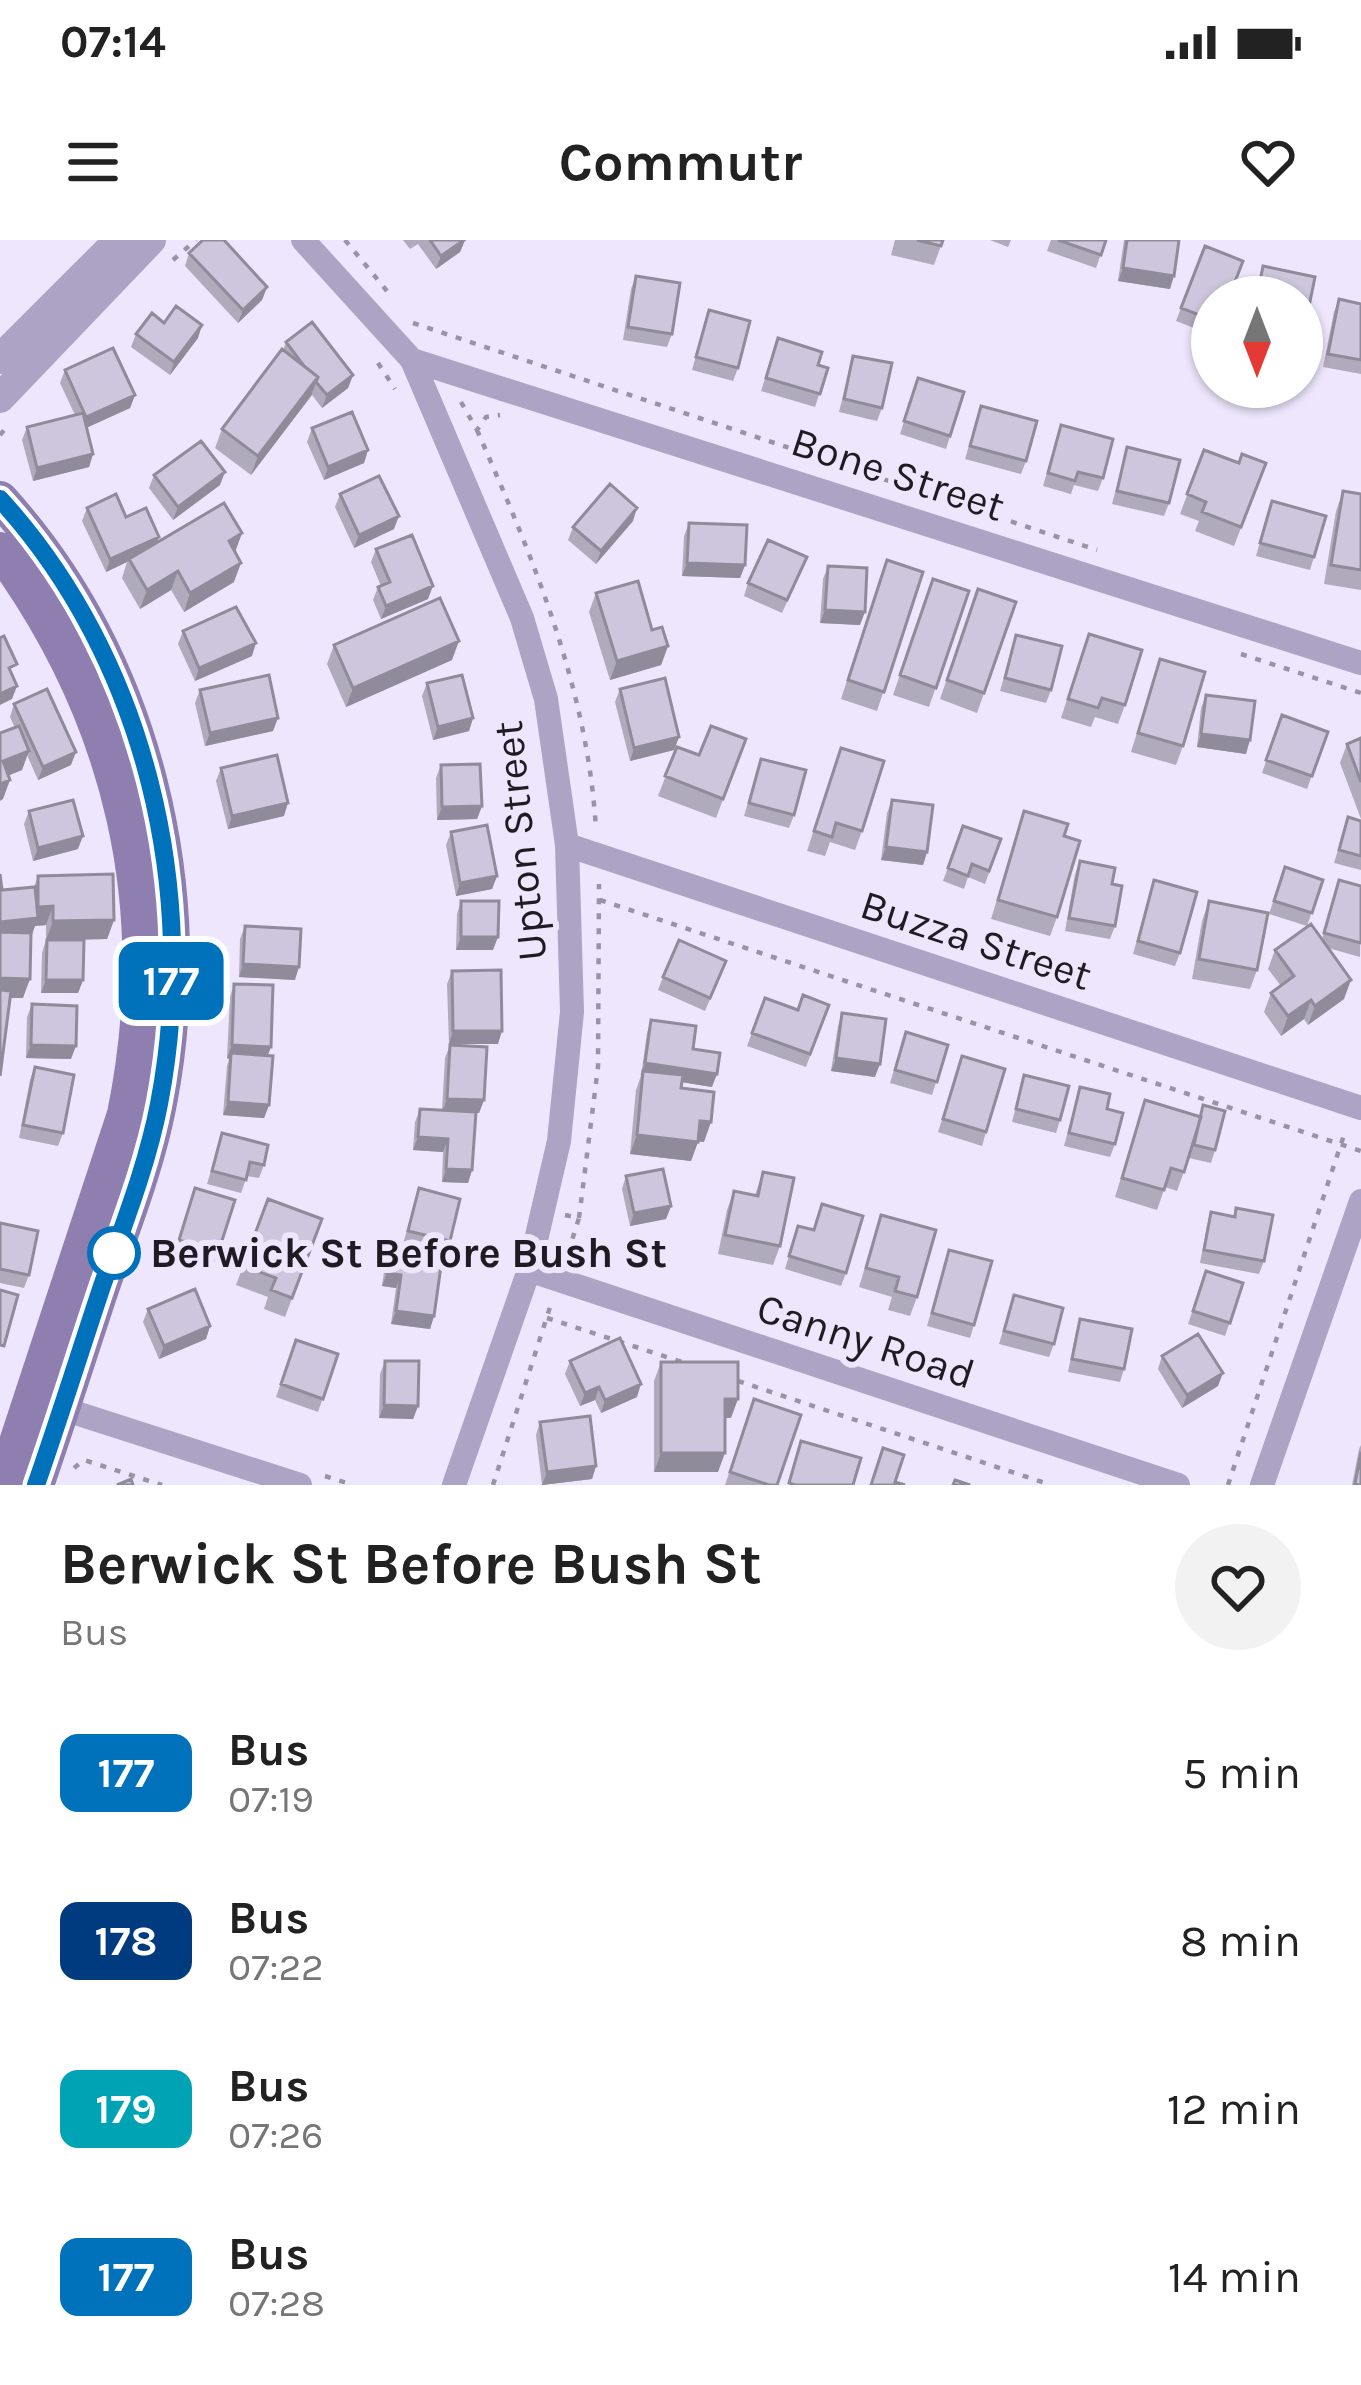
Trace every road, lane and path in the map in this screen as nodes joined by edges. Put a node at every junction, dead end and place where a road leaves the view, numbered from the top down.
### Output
1 (119, 240) edge
2 (151, 240) edge
3 (303, 240) edge
4 (345, 240) edge
5 (375, 358) dead end
6 (0, 359) edge
7 (412, 360) junction
8 (400, 396) dead end
9 (0, 398) edge
10 (0, 499) edge
11 (0, 550) edge
12 (1113, 555) dead end
13 (1361, 663) edge
14 (567, 845) junction
15 (600, 900) dead end
16 (1358, 1107) edge
17 (1341, 1144) junction
18 (1361, 1151) edge
19 (1361, 1201) edge
20 (529, 1270) junction
21 (547, 1318) dead end
22 (700, 1369) edge
23 (722, 1376) edge
24 (47, 1404) junction
25 (89, 1441) dead end
26 (83, 1460) junction
27 (48, 1479) edge
28 (4, 1485) edge
29 (162, 1485) edge
30 (300, 1485) edge
31 (454, 1485) edge
32 (1052, 1485) edge
33 (1178, 1485) edge
34 (1228, 1485) edge
35 (1262, 1485) edge

1 - 6 street
2 - 9 street
3 - 7 street, Upton Street
4 - 12 path
5 - 8 path
7 - 13 street, Bone Street
7 - 14 street, Upton Street
10 - 24 main road
11 - 24 main road
14 - 16 street, Buzza Street
14 - 20 street, Upton Street
15 - 17 path
16 - 17 path
17 - 18 path
17 - 34 path
19 - 35 street
20 - 31 street, Upton Street
20 - 33 street, Canny Road
21 - 22 path
23 - 32 path
24 - 27 main road
24 - 28 main road
24 - 30 street
25 - 26 path
26 - 27 path
26 - 29 path

